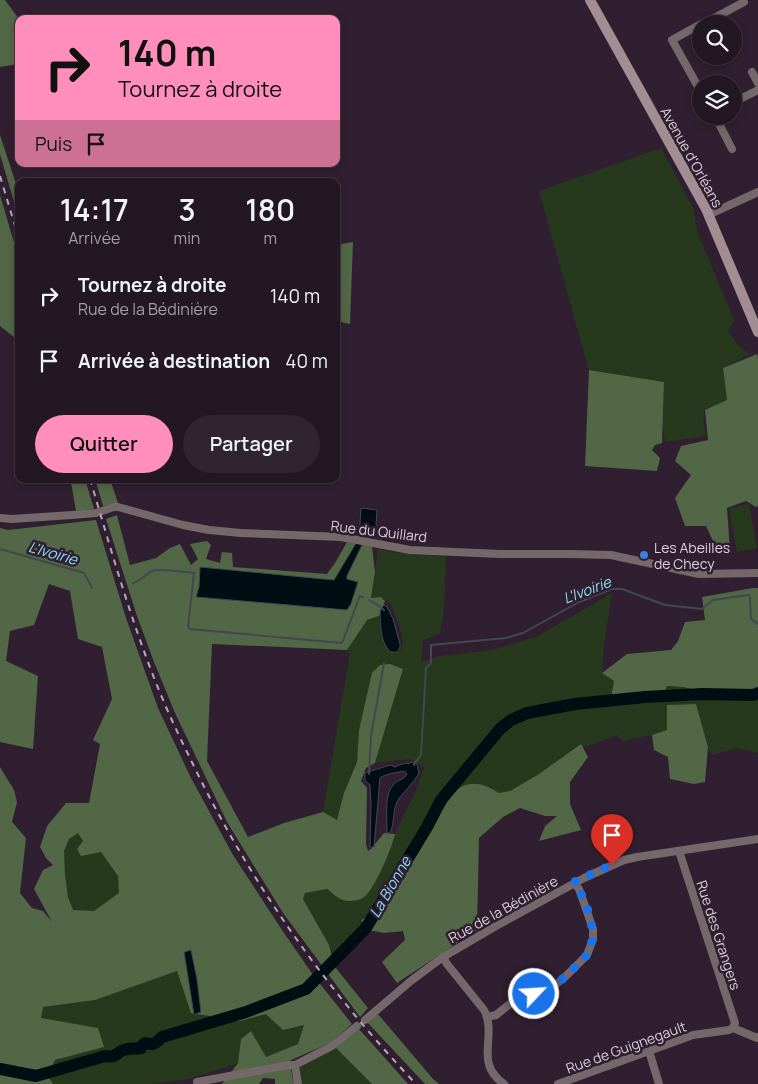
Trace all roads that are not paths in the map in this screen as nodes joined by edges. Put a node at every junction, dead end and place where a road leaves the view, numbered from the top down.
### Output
1 (590, 0) edge
2 (744, 2) dead end
3 (719, 15) edge
4 (692, 29) edge
5 (752, 72) dead end
6 (692, 76) edge
7 (758, 83) edge
8 (758, 90) edge
9 (742, 98) edge
10 (720, 125) edge
11 (732, 149) dead end
12 (758, 192) edge
13 (708, 215) junction
14 (758, 332) edge
15 (0, 518) edge
16 (758, 573) edge
17 (758, 839) edge
18 (679, 851) junction
19 (574, 882) junction
20 (443, 957) junction
21 (487, 1017) junction
22 (365, 1020) dead end
23 (357, 1026) dead end
24 (733, 1028) junction
25 (757, 1040) edge
26 (649, 1051) junction
27 (295, 1065) junction
28 (197, 1082) dead end
29 (298, 1084) edge
30 (504, 1084) edge
31 (558, 1084) edge
32 (659, 1084) edge

1 - 13 main road, Avenue d'Orléans
2 - 3 street
4 - 6 street
5 - 7 street
8 - 9 street
10 - 11 street
12 - 13 street
13 - 14 main road, Avenue d'Orléans
15 - 16 street, Rue du Quillard
17 - 18 street, Rue de la Bédinière
18 - 19 street, Rue de la Bédinière
18 - 24 street, Rue des Grangers
19 - 20 street, Rue de la Bédinière
19 - 21 street
20 - 21 street
20 - 22 street, Rue de la Bédinière
21 - 30 street
23 - 27 street
24 - 25 street
24 - 26 street, Rue de Guignegault
26 - 31 street, Rue de Guignegault
26 - 32 street
27 - 28 street
27 - 29 street

